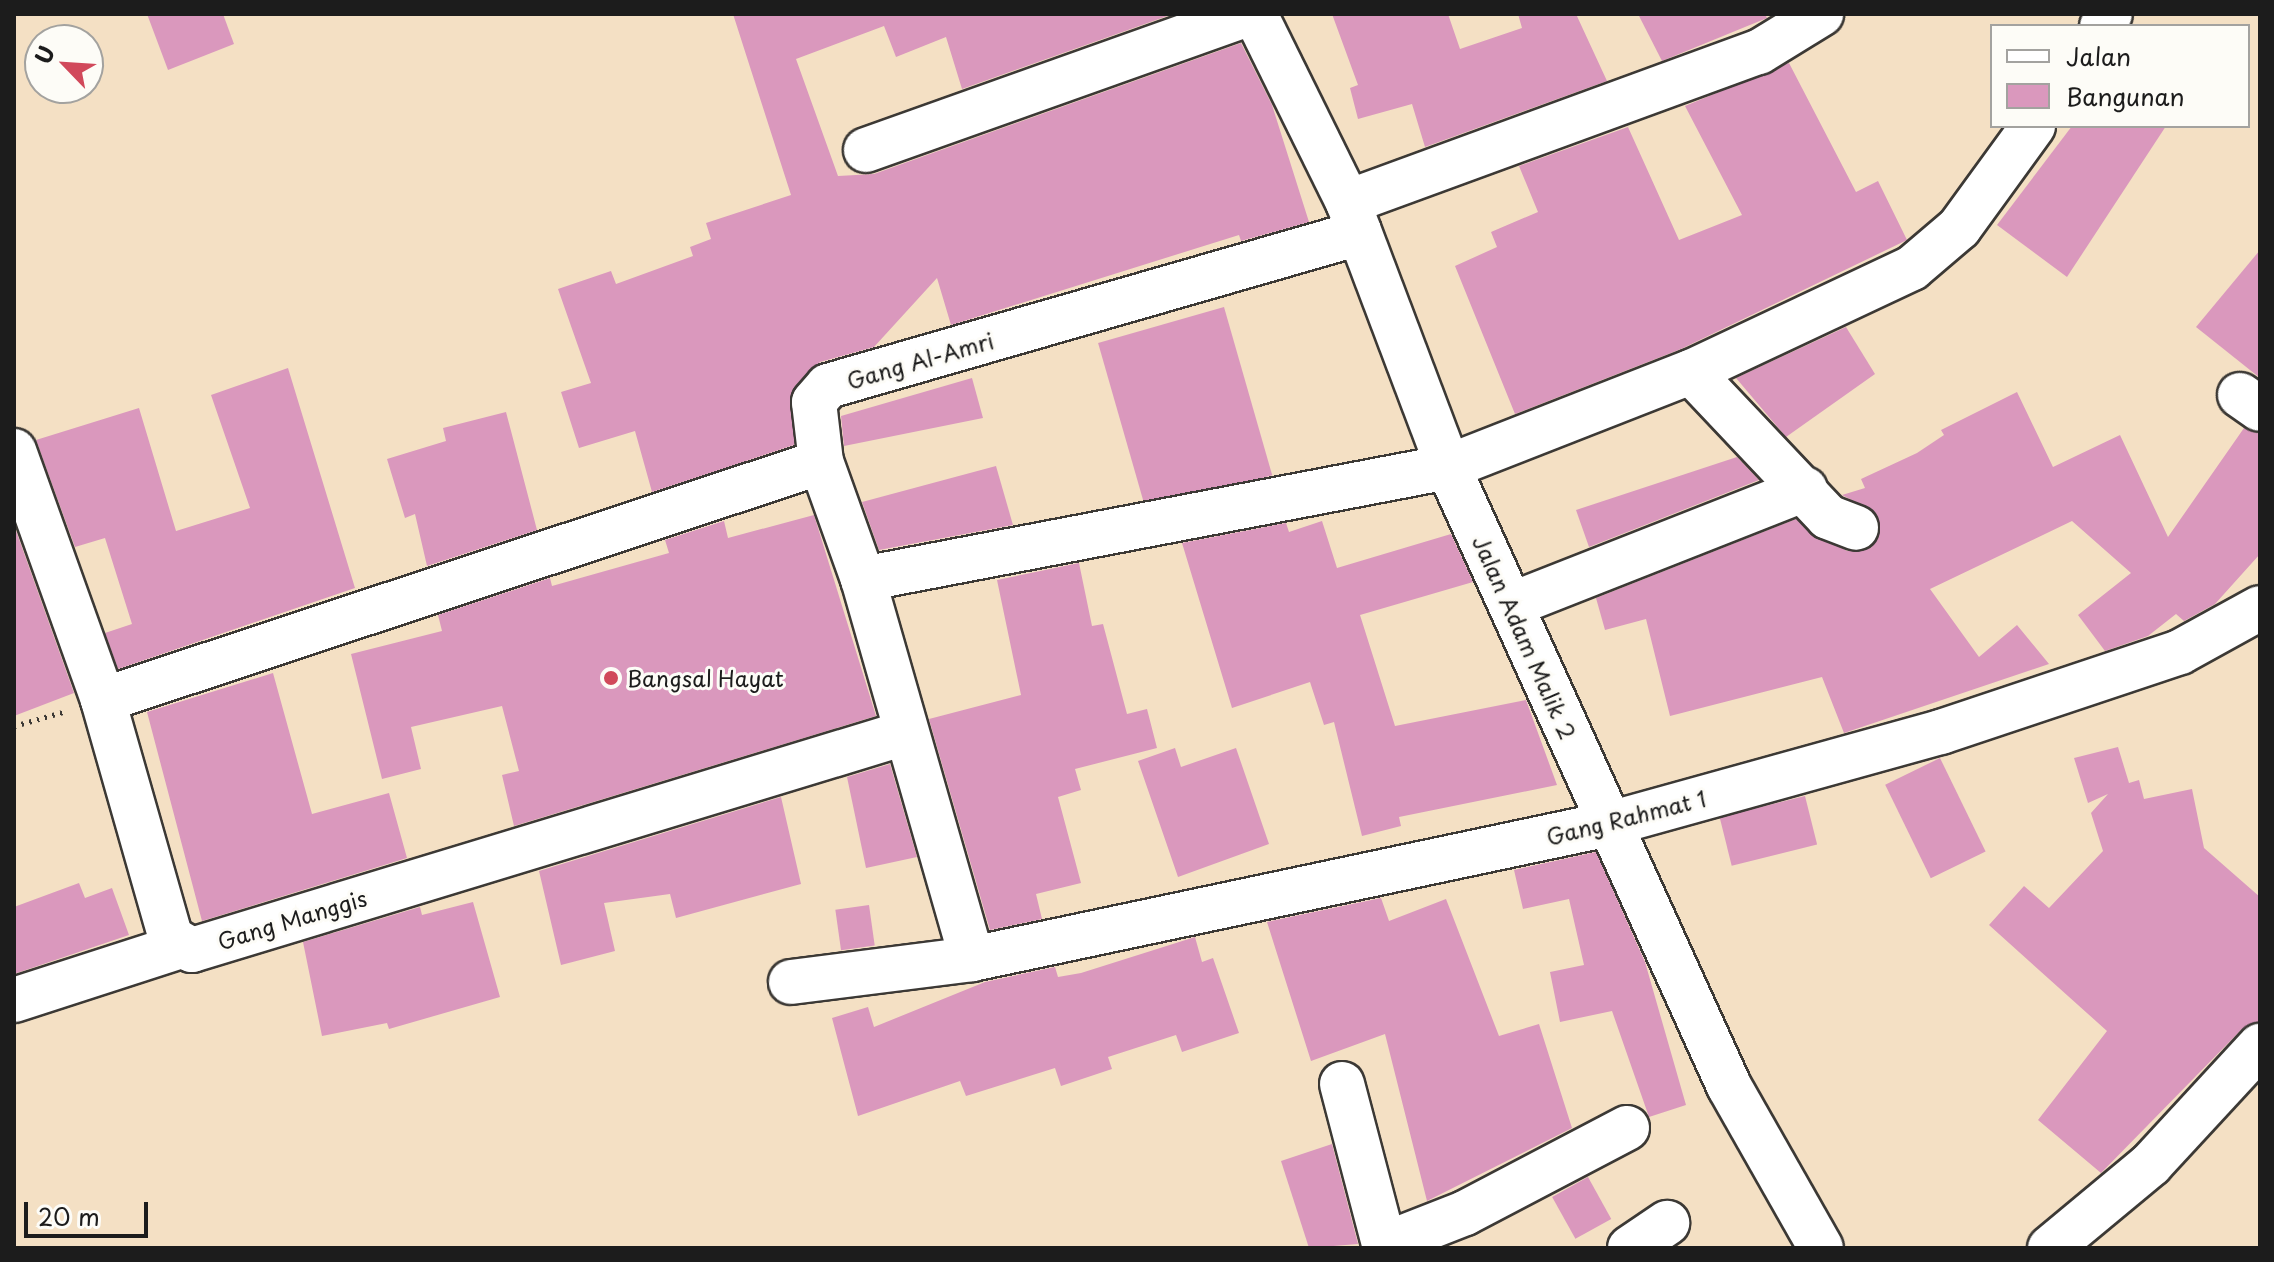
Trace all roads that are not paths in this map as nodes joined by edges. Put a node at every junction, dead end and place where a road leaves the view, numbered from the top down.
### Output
1 (1248, 14) edge
2 (1255, 14) edge
3 (1821, 14) edge
4 (2032, 128) edge
5 (866, 150) dead end
6 (1354, 217) junction
7 (1691, 372) junction
8 (14, 451) edge
9 (821, 462) junction
10 (1448, 467) junction
11 (1805, 489) junction
12 (1856, 528) dead end
13 (863, 579) junction
14 (1511, 605) junction
15 (2260, 608) edge
16 (103, 700) junction
17 (905, 733) junction
18 (1609, 824) junction
19 (181, 946) junction
20 (972, 959) junction
21 (791, 982) dead end
22 (14, 1000) edge
23 (2260, 1046) edge
24 (1342, 1084) dead end
25 (1627, 1128) dead end
26 (1667, 1223) dead end
27 (1386, 1246) edge
28 (1630, 1248) edge
29 (1821, 1248) edge
30 (2050, 1248) edge

1 - 5 street
2 - 6 street, Jalan Adam Malik 2
3 - 6 street, Gang Al-Amri
4 - 7 street
6 - 9 street, Gang Al-Amri
6 - 10 street, Jalan Adam Malik 2
7 - 10 street
7 - 11 street
8 - 16 street
9 - 13 street, Gang Al-Amri
9 - 16 street
10 - 13 street
10 - 14 street, Jalan Adam Malik 2
11 - 12 street
11 - 14 street
13 - 17 street, Gang Al-Amri
14 - 18 street, Jalan Adam Malik 2
15 - 18 street, Gang Rahmat 1
16 - 19 street
17 - 19 street, Gang Manggis
17 - 20 street, Gang Al-Amri
18 - 20 street, Gang Rahmat 1
18 - 29 street, Jalan Adam Malik 2
19 - 22 street, Gang Manggis
20 - 21 street, Gang Rahmat 1
23 - 30 street
24 - 27 street
25 - 27 street
26 - 28 street

